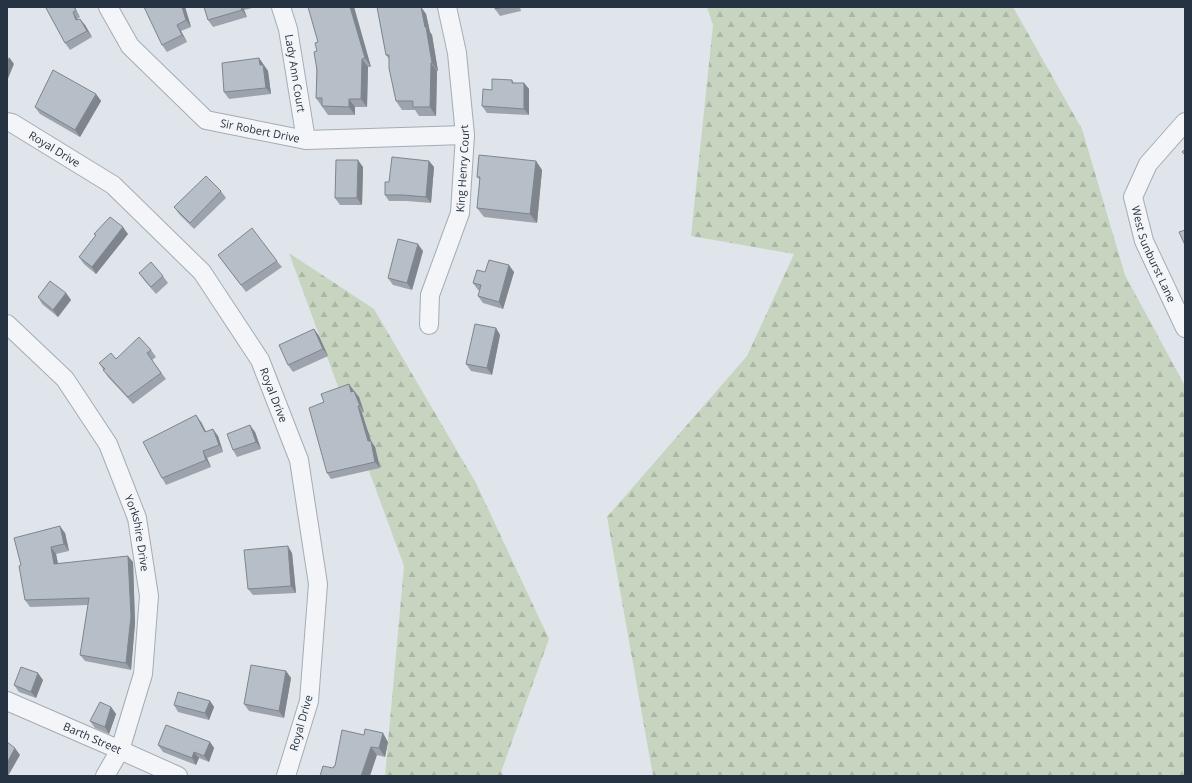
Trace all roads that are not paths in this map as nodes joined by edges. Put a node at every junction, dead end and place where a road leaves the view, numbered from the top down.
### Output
1 (108, 7) edge
2 (281, 7) edge
3 (447, 7) edge
4 (7, 122) edge
5 (1185, 122) edge
6 (465, 135) junction
7 (306, 140) junction
8 (7, 324) edge
9 (429, 326) dead end
10 (1185, 328) edge
11 (7, 701) edge
12 (120, 750) junction
13 (105, 776) edge
14 (178, 776) edge
15 (286, 776) edge

1 - 7 street, Sir Robert Drive
2 - 7 street, Lady Ann Court
3 - 6 street, King Henry Court
4 - 15 street, Royal Drive
5 - 10 street, West Sunburst Lane
6 - 7 street, Sir Robert Drive
6 - 9 street, King Henry Court
8 - 12 street, Yorkshire Drive
11 - 12 street, Barth Street
12 - 13 street, Yorkshire Drive
12 - 14 street, Barth Street

